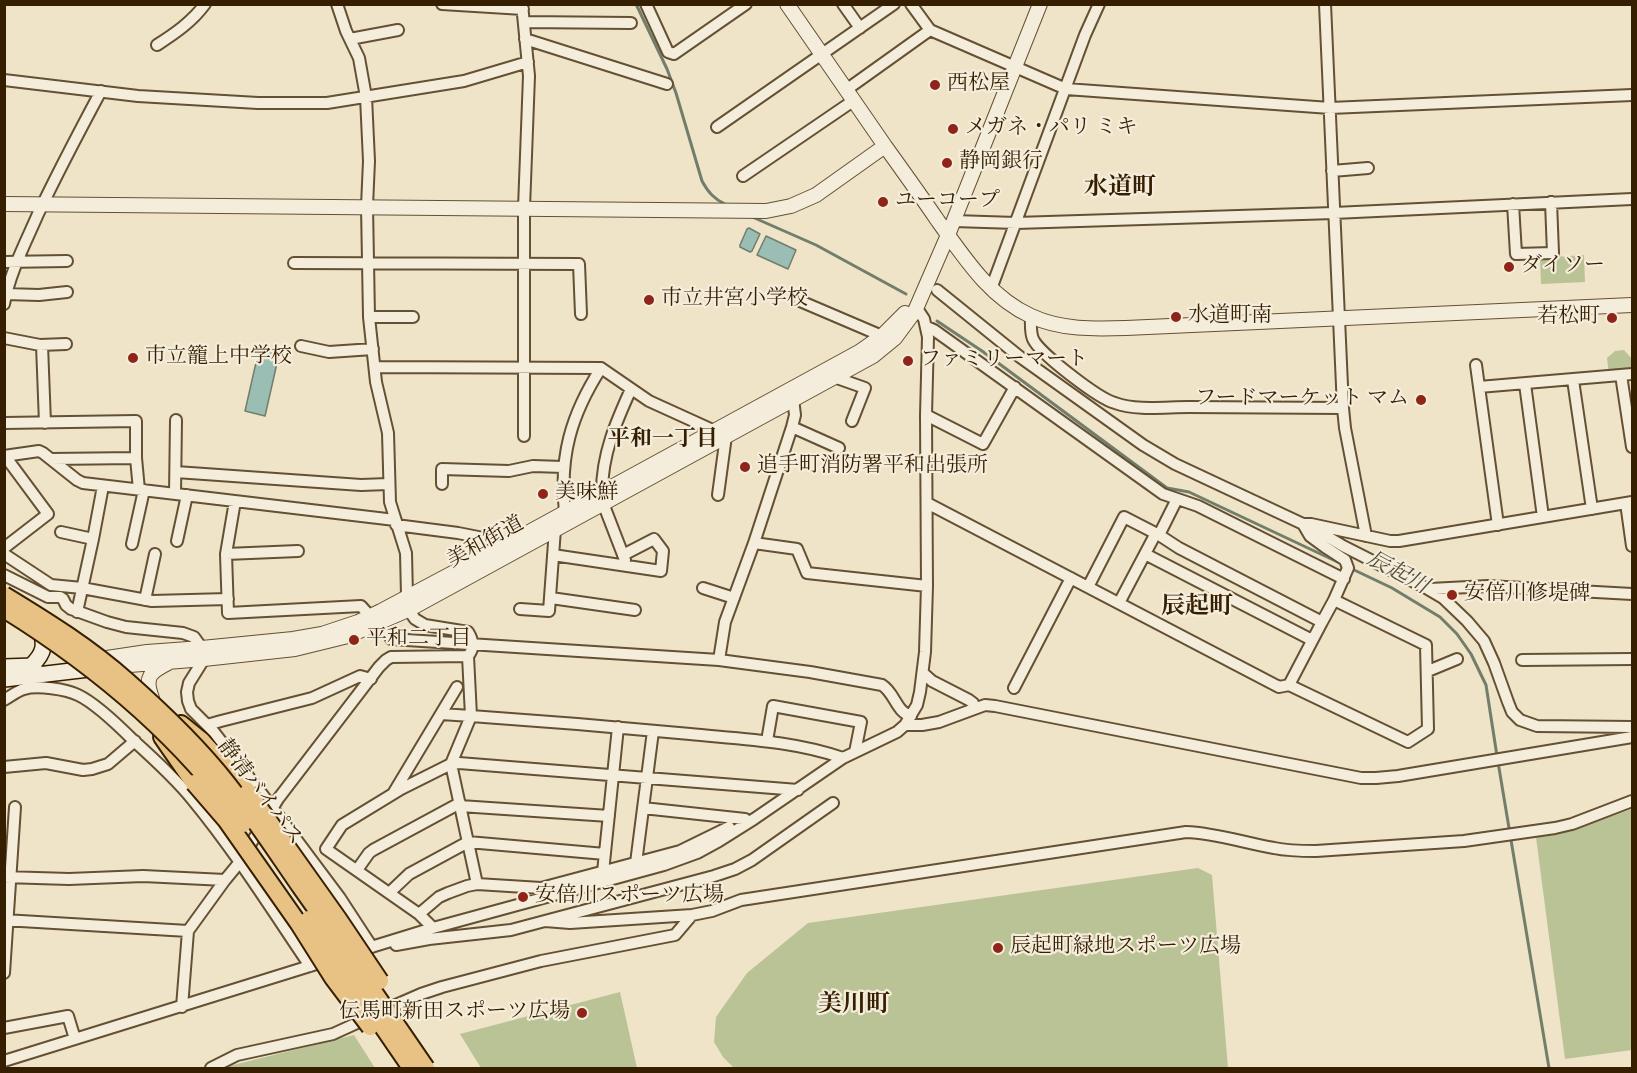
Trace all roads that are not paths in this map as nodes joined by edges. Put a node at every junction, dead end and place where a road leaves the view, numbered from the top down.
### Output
1 (205, 4) edge
2 (338, 4) edge
3 (442, 4) edge
4 (646, 4) edge
5 (746, 4) edge
6 (787, 4) edge
7 (843, 4) edge
8 (894, 4) edge
9 (911, 4) edge
10 (1040, 4) edge
11 (1100, 4) edge
12 (1325, 4) edge
13 (522, 7) edge
14 (524, 22) junction
15 (631, 23) dead end
16 (860, 28) junction
17 (398, 30) dead end
18 (930, 30) junction
19 (350, 39) junction
20 (525, 39) junction
21 (157, 45) dead end
22 (822, 55) junction
23 (528, 62) junction
24 (1015, 66) junction
25 (4, 80) edge
26 (668, 84) dead end
27 (1066, 89) junction
28 (101, 91) junction
29 (850, 95) junction
30 (1632, 95) edge
31 (366, 97) junction
32 (1330, 108) junction
33 (717, 127) dead end
34 (885, 146) junction
35 (1368, 168) dead end
36 (1332, 171) junction
37 (743, 176) dead end
38 (1632, 199) edge
39 (1551, 202) junction
40 (44, 203) junction
41 (4, 204) edge
42 (1514, 204) junction
43 (367, 207) junction
44 (524, 208) junction
45 (1334, 213) junction
46 (954, 220) junction
47 (1016, 223) junction
48 (948, 235) junction
49 (67, 261) dead end
50 (4, 262) edge
51 (16, 262) junction
52 (294, 263) dead end
53 (368, 264) junction
54 (523, 264) junction
55 (991, 289) junction
56 (930, 290) junction
57 (67, 292) dead end
58 (5, 299) edge
59 (800, 300) dead end
60 (1632, 305) edge
61 (913, 312) junction
62 (581, 314) dead end
63 (1031, 316) junction
64 (369, 317) junction
65 (413, 317) dead end
66 (1339, 319) junction
67 (927, 327) junction
68 (882, 336) junction
69 (4, 338) edge
70 (66, 344) dead end
71 (42, 345) junction
72 (301, 346) dead end
73 (373, 349) junction
74 (1476, 365) dead end
75 (375, 367) junction
76 (601, 368) junction
77 (523, 369) junction
78 (1632, 374) edge
79 (1621, 375) junction
80 (834, 377) junction
81 (1573, 380) junction
82 (1525, 384) junction
83 (1015, 387) junction
84 (1479, 387) junction
85 (631, 389) junction
86 (793, 399) junction
87 (1343, 408) junction
88 (926, 415) junction
89 (176, 420) dead end
90 (852, 421) dead end
91 (4, 423) edge
92 (45, 423) junction
93 (792, 427) junction
94 (720, 434) junction
95 (524, 436) dead end
96 (1632, 447) edge
97 (839, 448) dead end
98 (5, 456) edge
99 (136, 458) junction
100 (51, 459) junction
101 (563, 467) junction
102 (176, 471) junction
103 (388, 484) junction
104 (442, 484) dead end
105 (103, 486) junction
106 (141, 490) junction
107 (181, 495) junction
108 (718, 495) dead end
109 (602, 497) junction
110 (1178, 499) junction
111 (235, 501) junction
112 (927, 503) junction
113 (1629, 503) edge
114 (1592, 509) junction
115 (565, 512) junction
116 (1544, 517) junction
117 (395, 522) junction
118 (1303, 524) junction
119 (1498, 525) junction
120 (555, 529) junction
121 (61, 532) dead end
122 (1157, 534) junction
123 (1366, 536) junction
124 (93, 539) junction
125 (177, 541) dead end
126 (509, 543) junction
127 (754, 543) junction
128 (132, 544) dead end
129 (1632, 546) edge
130 (4, 548) edge
131 (298, 551) dead end
132 (4, 554) edge
133 (155, 554) dead end
134 (226, 554) junction
135 (1145, 554) junction
136 (553, 555) junction
137 (623, 555) junction
138 (627, 566) junction
139 (4, 575) edge
140 (1071, 578) junction
141 (1344, 579) junction
142 (927, 586) junction
143 (1088, 587) junction
144 (4, 588) edge
145 (82, 588) junction
146 (703, 588) dead end
147 (1429, 590) junction
148 (1632, 594) edge
149 (4, 595) edge
150 (551, 598) junction
151 (734, 598) junction
152 (228, 599) junction
153 (145, 600) junction
154 (1334, 600) junction
155 (409, 603) junction
156 (1119, 603) junction
157 (4, 607) edge
158 (520, 609) dead end
159 (635, 610) dead end
160 (77, 612) junction
161 (370, 616) junction
162 (1322, 622) junction
163 (39, 626) junction
164 (391, 639) dead end
165 (1312, 640) junction
166 (473, 645) junction
167 (203, 653) junction
168 (468, 656) junction
169 (1457, 659) dead end
170 (1632, 659) edge
171 (719, 660) junction
172 (1522, 660) dead end
173 (172, 661) junction
174 (102, 663) junction
175 (31, 666) junction
176 (4, 667) edge
177 (1428, 671) junction
178 (923, 673) junction
179 (4, 679) edge
180 (370, 679) junction
181 (1289, 685) junction
182 (457, 687) dead end
183 (1014, 688) dead end
184 (152, 698) junction
185 (4, 700) edge
186 (975, 708) junction
187 (441, 714) junction
188 (471, 716) junction
189 (908, 721) junction
190 (207, 725) junction
191 (618, 727) junction
192 (1632, 728) edge
193 (653, 730) junction
194 (1632, 737) edge
195 (135, 741) junction
196 (767, 741) junction
197 (855, 752) junction
198 (843, 758) junction
199 (451, 764) junction
200 (4, 767) edge
201 (613, 776) junction
202 (647, 778) junction
203 (798, 790) junction
204 (393, 794) junction
205 (1632, 801) edge
206 (832, 803) dead end
207 (460, 804) junction
208 (15, 807) dead end
209 (272, 807) junction
210 (643, 808) junction
211 (609, 816) junction
212 (750, 819) junction
213 (468, 842) junction
214 (604, 854) junction
215 (239, 863) junction
216 (636, 863) junction
217 (357, 870) junction
218 (603, 872) junction
219 (7, 877) edge
220 (225, 880) junction
221 (477, 884) junction
222 (388, 893) junction
223 (419, 914) junction
224 (692, 915) junction
225 (6, 920) edge
226 (545, 921) junction
227 (433, 928) junction
228 (188, 931) junction
229 (373, 946) junction
230 (310, 966) junction
231 (4, 973) edge
232 (182, 1007) junction
233 (4, 1028) edge
234 (75, 1039) junction
235 (4, 1061) edge
236 (211, 1068) edge
237 (401, 1068) edge
238 (411, 1068) edge
239 (426, 1068) edge
240 (436, 1068) edge

1 - 21 street
2 - 19 street
3 - 13 street
4 - 5 street
6 - 22 street
7 - 16 street
8 - 16 street
9 - 18 street
10 - 24 street, 美和街道
11 - 27 street
12 - 32 street
13 - 14 street
14 - 15 street
14 - 20 street
16 - 22 street
17 - 19 street
18 - 24 street
18 - 29 street
19 - 31 street
20 - 23 street
20 - 26 street
22 - 29 street
22 - 33 street
23 - 31 street
23 - 44 street
24 - 27 street
24 - 46 street, 美和街道
25 - 28 street
27 - 32 street
27 - 47 street
28 - 31 street
28 - 40 street
29 - 34 street
29 - 37 street
30 - 32 street
31 - 43 street
32 - 36 street
34 - 44 street
34 - 48 street
35 - 36 street
36 - 45 street
38 - 39 street
39 - 42 street
39 - 42 street
40 - 41 street
40 - 43 street
40 - 51 street
42 - 45 street
43 - 44 street
43 - 53 street
44 - 54 street
45 - 47 street
45 - 66 street
46 - 47 street
46 - 48 street, 美和街道
47 - 55 street
48 - 55 street
48 - 56 street, 美和街道
49 - 51 street
50 - 51 street
51 - 58 street
52 - 53 street
53 - 54 street
53 - 64 street
54 - 62 street
54 - 77 street
55 - 63 street
56 - 61 street, 美和街道
56 - 68 street, 美和街道
56 - 118 street
57 - 58 street
59 - 68 street
60 - 66 street
61 - 67 street
61 - 80 street, 美和街道
63 - 66 street
63 - 87 street
64 - 65 street
64 - 73 street
66 - 87 street
67 - 83 street
67 - 88 street
68 - 94 street, 美和街道
69 - 71 street
70 - 71 street
71 - 92 street
72 - 73 street
73 - 75 street
74 - 84 street
75 - 77 street
75 - 103 street
76 - 77 street
76 - 85 street
76 - 101 street
77 - 95 street
78 - 79 street
79 - 81 street
79 - 96 street
80 - 86 street, 美和街道
80 - 90 street
81 - 82 street
81 - 114 street
82 - 84 street
82 - 116 street
83 - 88 street
83 - 110 street
84 - 119 street
85 - 94 street
85 - 109 street
86 - 93 street
86 - 94 street, 美和街道
87 - 123 street
88 - 112 street
89 - 102 street
91 - 92 street
92 - 99 street
93 - 97 street
93 - 127 street
94 - 108 street
94 - 109 street, 美和街道
98 - 100 street
98 - 130 street
99 - 100 street
99 - 106 street
100 - 105 street
101 - 104 street
101 - 115 street
102 - 103 street
102 - 107 street
103 - 117 street
105 - 106 street
105 - 124 street
106 - 107 street
106 - 128 street
107 - 111 street
107 - 125 street
109 - 115 street, 美和街道
109 - 120 street, 美和街道
109 - 137 street
110 - 122 street
110 - 141 street
111 - 117 street
111 - 134 street
112 - 140 street
112 - 142 street
113 - 114 street
113 - 129 street
114 - 116 street
115 - 126 street, 美和街道
116 - 119 street
117 - 126 street
117 - 155 street
118 - 123 street
118 - 141 street
118 - 147 street
119 - 123 street
120 - 136 street
120 - 155 street, 美和街道
121 - 124 street
122 - 135 street
122 - 143 street
122 - 162 street
124 - 145 street
126 - 155 street, 美和街道
127 - 142 street
127 - 151 street
131 - 134 street
132 - 145 street
133 - 153 street
134 - 152 street
135 - 156 street
135 - 165 street
136 - 138 street
136 - 150 street
137 - 138 street
137 - 138 street
139 - 160 street
140 - 143 street
140 - 183 street
141 - 154 street
142 - 178 street
143 - 156 street
144 - 174 highway
145 - 153 street
145 - 160 street
146 - 151 street
147 - 148 street
147 - 192 street
149 - 239 highway, 静清バイパス, bridge
150 - 158 street
150 - 159 street
151 - 171 street
152 - 153 street
152 - 161 street
154 - 162 street
154 - 177 street
155 - 161 street, 美和街道
155 - 166 street
155 - 167 street, 美和街道
156 - 181 street
157 - 163 highway
157 - 238 highway, 静清バイパス, bridge
160 - 167 street
161 - 167 street, 美和街道
162 - 165 street
163 - 174 highway
163 - 175 main road
164 - 166 street
165 - 181 street
166 - 168 street
166 - 171 street
167 - 173 street, 美和街道
167 - 174 street, 美和街道
167 - 190 street
168 - 180 street
168 - 188 street
169 - 177 street
170 - 172 street
171 - 189 street
173 - 174 street, 美和街道
173 - 184 street
174 - 175 main road, 美和街道
174 - 179 main road, 美和街道
174 - 184 highway
174 - 237 highway, bridge
175 - 176 main road, 美和街道
177 - 181 street
178 - 186 street
178 - 189 street
180 - 190 street
180 - 209 street
182 - 187 street
184 - 240 highway, bridge
185 - 195 street
186 - 189 street
186 - 194 street
187 - 188 street
187 - 204 street
188 - 191 street
188 - 199 street
189 - 197 street
190 - 209 street
191 - 193 street
191 - 201 street
193 - 196 street
193 - 202 street
195 - 200 street
195 - 215 street
196 - 197 street
196 - 198 street
197 - 198 street
198 - 203 street
199 - 201 street
199 - 204 street
199 - 207 street
201 - 202 street
201 - 211 street
202 - 203 street
202 - 210 street
203 - 212 street
204 - 217 street
205 - 224 street
206 - 226 street
207 - 211 street
207 - 213 street
207 - 217 street
208 - 219 street
209 - 215 street
209 - 229 street
210 - 212 street
210 - 216 street
211 - 214 street
212 - 216 street
212 - 227 street
213 - 214 street
213 - 221 street
213 - 222 street
214 - 218 street
215 - 220 street
215 - 230 street
216 - 218 street
217 - 222 street
218 - 221 street
219 - 220 street
219 - 225 street
220 - 228 street
221 - 223 street
222 - 223 street
223 - 227 street
224 - 226 street
224 - 236 street
225 - 228 street
225 - 231 street
226 - 229 street
227 - 229 street
228 - 232 street
229 - 230 street
230 - 232 street
232 - 234 street
233 - 234 street
234 - 235 street

